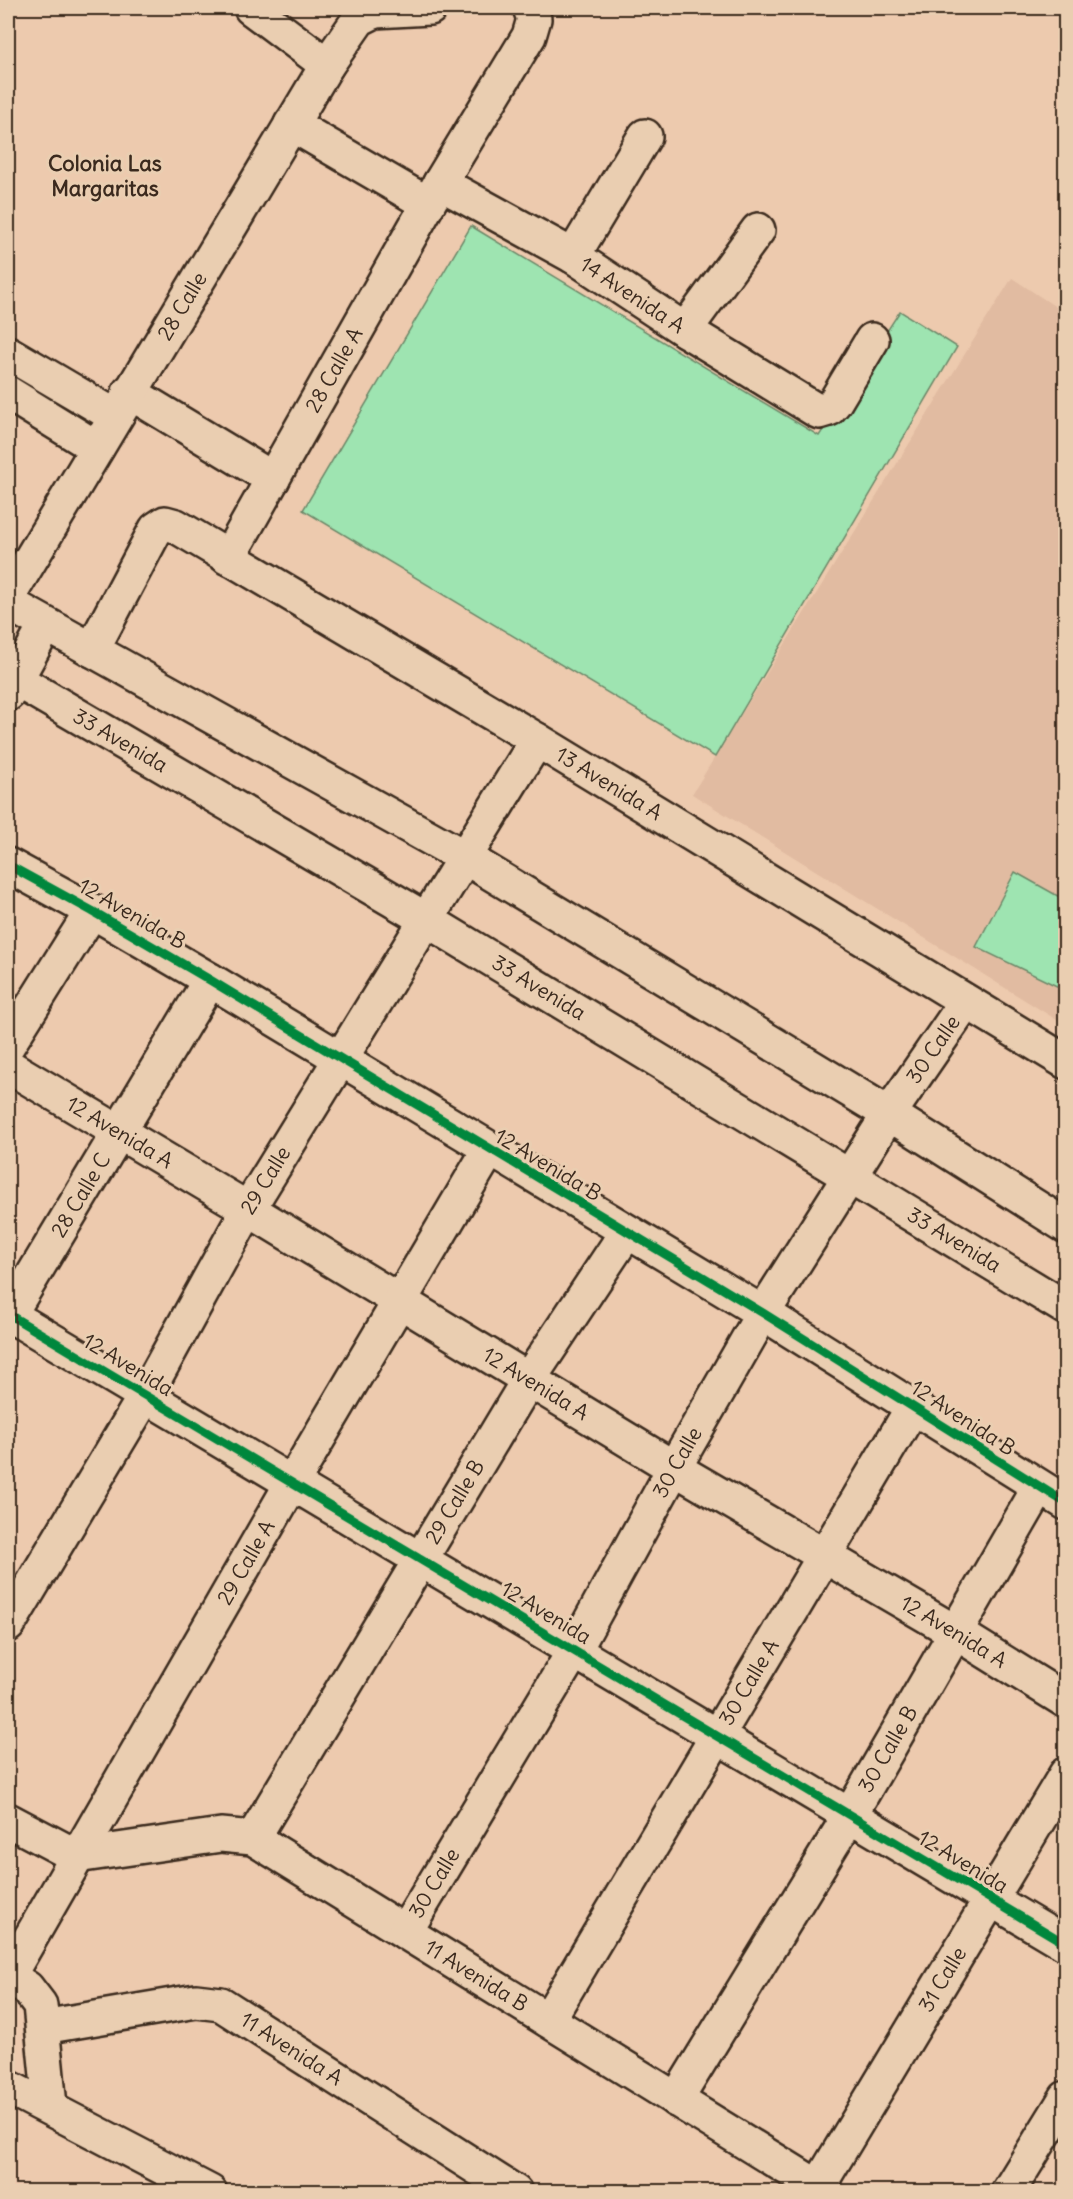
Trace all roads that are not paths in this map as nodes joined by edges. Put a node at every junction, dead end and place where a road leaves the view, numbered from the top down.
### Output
1 (251, 8) edge
2 (430, 8) edge
3 (530, 8) edge
4 (327, 65) junction
5 (291, 124) junction
6 (645, 136) dead end
7 (439, 185) junction
8 (758, 230) dead end
9 (573, 256) junction
10 (685, 330) junction
11 (872, 340) dead end
12 (8, 353) edge
13 (8, 393) edge
14 (122, 404) junction
15 (97, 448) junction
16 (273, 478) junction
17 (228, 558) junction
18 (8, 597) edge
19 (8, 603) edge
20 (46, 625) junction
21 (92, 650) junction
22 (10, 683) edge
23 (537, 740) junction
24 (466, 858) junction
25 (8, 865) edge
26 (92, 911) junction
27 (427, 920) junction
28 (210, 980) junction
29 (966, 1002) junction
30 (8, 1045) edge
31 (338, 1059) junction
32 (1065, 1062) edge
33 (8, 1066) edge
34 (889, 1114) junction
35 (119, 1134) junction
36 (489, 1150) junction
37 (850, 1177) junction
38 (248, 1209) junction
39 (1065, 1226) edge
40 (626, 1233) junction
41 (398, 1302) junction
42 (1065, 1308) edge
43 (763, 1313) junction
44 (8, 1315) edge
45 (529, 1379) junction
46 (145, 1396) junction
47 (913, 1407) junction
48 (674, 1468) junction
49 (291, 1483) junction
50 (1052, 1496) edge
51 (823, 1555) junction
52 (422, 1561) junction
53 (8, 1625) edge
54 (955, 1632) junction
55 (574, 1651) junction
56 (1065, 1701) edge
57 (717, 1737) junction
58 (1065, 1774) edge
59 (850, 1815) junction
60 (8, 1820) edge
61 (253, 1838) junction
62 (76, 1856) junction
63 (991, 1900) junction
64 (405, 1932) junction
65 (1065, 1944) edge
66 (8, 1976) edge
67 (548, 2020) junction
68 (43, 2027) junction
69 (8, 2087) edge
70 (1065, 2098) edge
71 (676, 2100) junction
72 (50, 2106) junction
73 (196, 2187) edge
74 (822, 2189) edge
75 (515, 2192) edge
76 (1008, 2192) edge

1 - 4 street
2 - 4 street, 28 Calle
3 - 7 street, 28 Calle A
4 - 5 street, 28 Calle
5 - 7 street, 14 Avenida A
5 - 14 street, 28 Calle
6 - 9 street
7 - 9 street, 14 Avenida A
7 - 16 street, 28 Calle A
8 - 10 street
9 - 10 street, 14 Avenida A
10 - 11 street, 14 Avenida A
12 - 14 street
13 - 15 street
14 - 15 street, 28 Calle
14 - 16 street
15 - 18 street, 28 Calle
16 - 17 street, 28 Calle A
17 - 21 street, 13 Avenida A
17 - 23 street, 13 Avenida A
19 - 20 street
20 - 21 street
20 - 22 street
21 - 24 street
22 - 27 street, 33 Avenida
23 - 24 street, 29 Calle
23 - 29 street, 13 Avenida A
24 - 27 street, 29 Calle
24 - 34 street
25 - 26 street, 12 Avenida B
26 - 28 street, 12 Avenida B
26 - 30 street
27 - 31 street, 29 Calle
27 - 37 street, 33 Avenida
28 - 31 street, 12 Avenida B
28 - 35 street, 28 Calle C
29 - 32 street, 13 Avenida A
29 - 34 street, 30 Calle
31 - 36 street, 12 Avenida B
31 - 38 street, 29 Calle
33 - 35 street, 12 Avenida A
34 - 37 street, 30 Calle
34 - 39 street
35 - 38 street, 12 Avenida A
35 - 44 street, 28 Calle C
36 - 40 street, 12 Avenida B
36 - 41 street, 29 Calle A
37 - 42 street, 33 Avenida
37 - 43 street, 30 Calle
38 - 41 street, 12 Avenida A
38 - 46 street, 29 Calle
40 - 43 street, 12 Avenida B
40 - 45 street, 29 Calle B
41 - 45 street, 12 Avenida A
41 - 49 street, 29 Calle A
43 - 47 street, 12 Avenida B
43 - 48 street, 30 Calle
44 - 46 street, 12 Avenida
45 - 48 street, 12 Avenida A
45 - 52 street, 29 Calle B
46 - 49 street, 12 Avenida
46 - 53 street, 29 Calle
47 - 50 street, 12 Avenida B
47 - 51 street, 30 Calle A
48 - 51 street, 12 Avenida A
48 - 55 street, 30 Calle
49 - 52 street, 12 Avenida
49 - 62 street, 29 Calle A
50 - 54 street, 30 Calle B
51 - 54 street, 12 Avenida A
51 - 57 street, 30 Calle A
52 - 55 street, 12 Avenida
52 - 61 street, 29 Calle B
54 - 56 street, 12 Avenida A
54 - 59 street, 30 Calle B
55 - 57 street, 12 Avenida
55 - 64 street, 30 Calle
57 - 59 street, 12 Avenida
57 - 67 street, 30 Calle A
58 - 63 street, 31 Calle
59 - 63 street, 12 Avenida
59 - 71 street, 30 Calle B
60 - 62 street
61 - 62 street, 11 Avenida B
61 - 64 street, 11 Avenida B
62 - 66 street, 29 Calle A
63 - 65 street, 12 Avenida
63 - 74 street, 31 Calle
64 - 67 street, 11 Avenida B
66 - 68 street
67 - 71 street, 11 Avenida B
68 - 72 street
68 - 75 street, 11 Avenida A
69 - 72 street
70 - 76 street
71 - 74 street, 11 Avenida B
72 - 73 street

